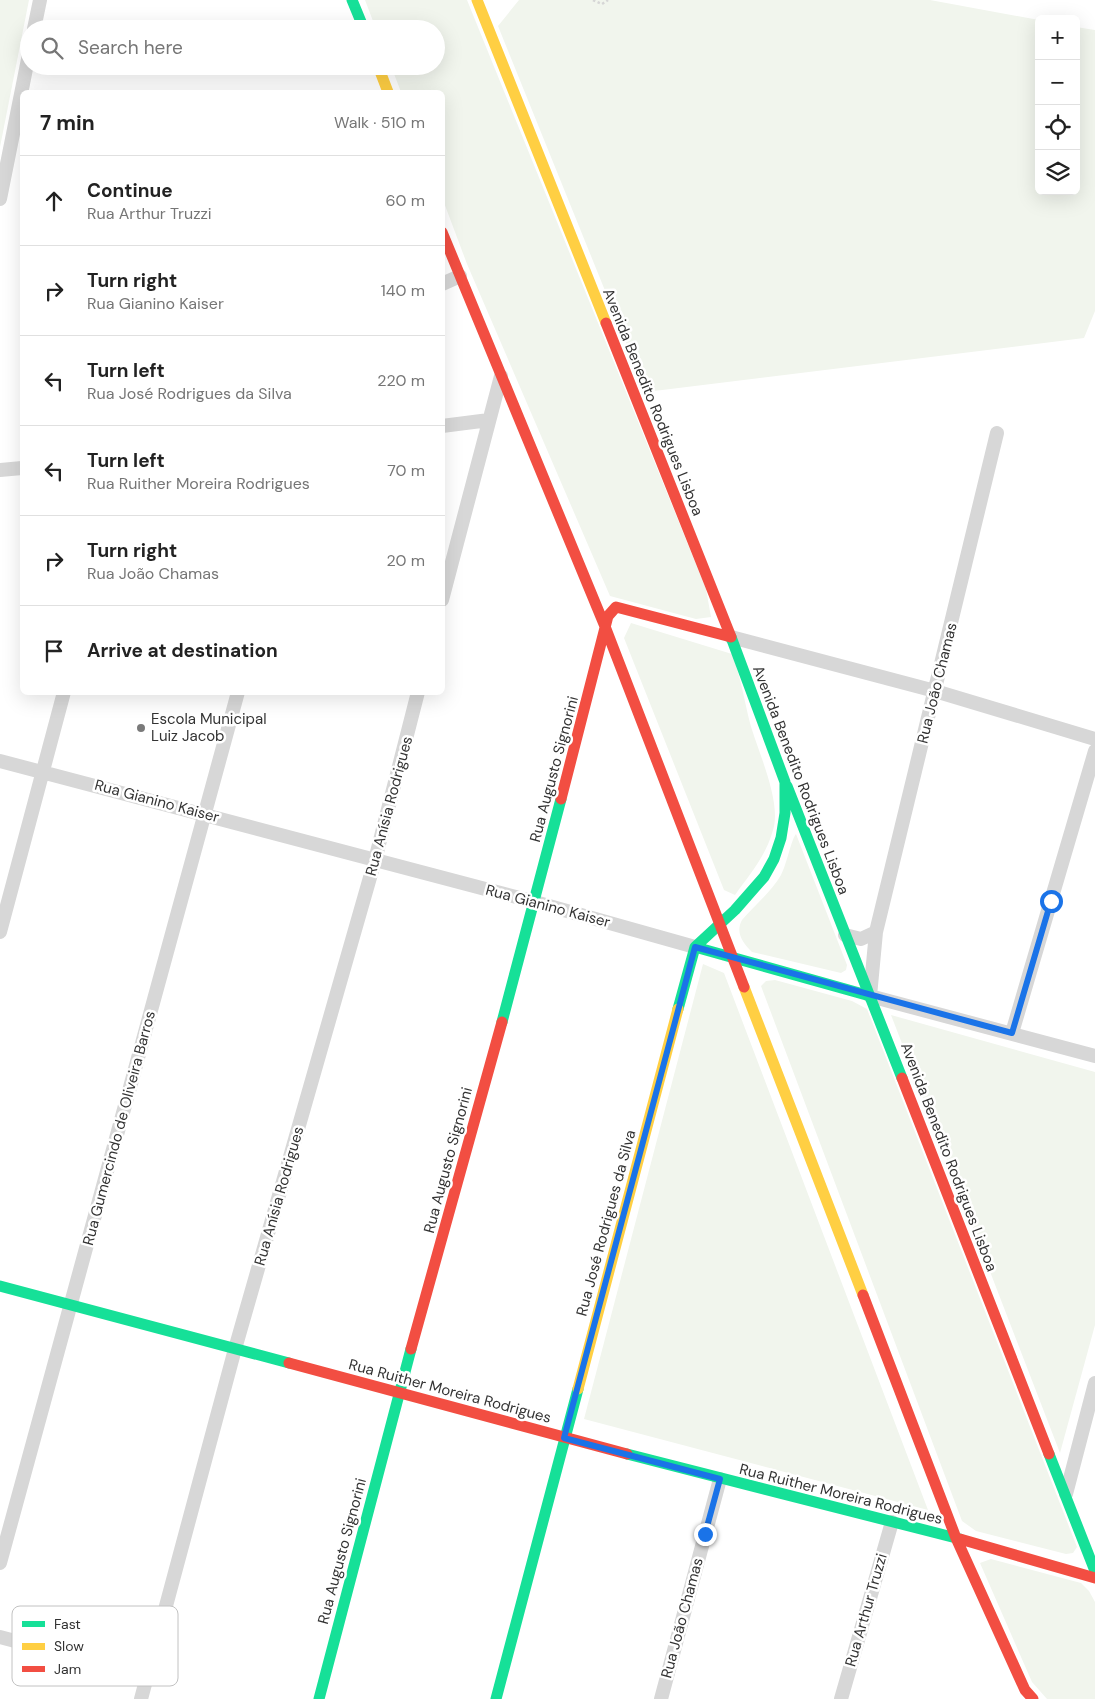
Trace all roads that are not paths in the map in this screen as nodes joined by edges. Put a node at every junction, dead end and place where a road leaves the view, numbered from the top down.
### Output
1 (40, 0) edge
2 (352, 0) edge
3 (477, 0) edge
4 (36, 20) edge
5 (360, 20) edge
6 (25, 75) edge
7 (381, 75) edge
8 (22, 90) edge
9 (387, 90) edge
10 (20, 99) edge
11 (0, 199) edge
12 (445, 239) edge
13 (445, 271) edge
14 (458, 271) junction
15 (445, 282) edge
16 (501, 376) junction
17 (489, 420) junction
18 (445, 426) edge
19 (997, 433) dead end
20 (20, 468) edge
21 (0, 470) edge
22 (445, 589) edge
23 (606, 629) junction
24 (730, 637) junction
25 (935, 691) junction
26 (63, 695) edge
27 (237, 695) edge
28 (417, 695) edge
29 (1095, 739) edge
30 (1095, 751) edge
31 (0, 761) edge
32 (43, 770) junction
33 (785, 782) junction
34 (205, 814) junction
35 (375, 860) junction
36 (535, 902) junction
37 (720, 924) junction
38 (0, 932) edge
39 (876, 932) junction
40 (845, 935) junction
41 (695, 947) junction
42 (732, 957) junction
43 (870, 996) junction
44 (1012, 1033) junction
45 (1095, 1056) edge
46 (0, 1286) edge
47 (71, 1305) junction
48 (235, 1349) junction
49 (1095, 1383) edge
50 (400, 1392) junction
51 (564, 1438) junction
52 (720, 1479) junction
53 (1066, 1494) junction
54 (892, 1522) junction
55 (956, 1538) junction
56 (0, 1563) edge
57 (1095, 1571) edge
58 (1095, 1578) edge
59 (166, 1606) edge
60 (144, 1686) edge
61 (1027, 1696) edge
62 (141, 1699) edge
63 (319, 1699) edge
64 (496, 1699) edge
65 (661, 1699) edge
66 (841, 1699) edge

1 - 4 street
2 - 5 main road
3 - 24 main road, Avenida Benedito Rodrigues Lisboa
6 - 8 street
7 - 9 main road
10 - 11 street
12 - 14 main road
13 - 14 street
14 - 15 street
14 - 16 main road
16 - 17 street
16 - 23 main road
17 - 18 street
17 - 22 street
19 - 25 street, Rua João Chamas
20 - 21 street
23 - 24 main road, Rua Augusto Signorini
23 - 36 main road, Rua Augusto Signorini
23 - 37 main road
24 - 25 street
24 - 33 main road, Avenida Benedito Rodrigues Lisboa
25 - 29 street
25 - 39 street, Rua João Chamas
26 - 32 street
27 - 34 street, Rua Gumercindo de Oliveira Barros
28 - 35 street, Rua Anísia Rodrigues
30 - 44 street
31 - 32 street, Rua Gianino Kaiser
32 - 34 street, Rua Gianino Kaiser
32 - 38 street
33 - 37 main road
33 - 40 main road, Avenida Benedito Rodrigues Lisboa
34 - 35 street, Rua Gianino Kaiser
34 - 47 street, Rua Gumercindo de Oliveira Barros
35 - 36 street, Rua Gianino Kaiser
35 - 48 street, Rua Anísia Rodrigues
36 - 41 street, Rua Gianino Kaiser
36 - 50 main road, Rua Augusto Signorini
37 - 41 main road
37 - 42 main road
39 - 40 street
39 - 43 street, Rua João Chamas
40 - 43 main road, Avenida Benedito Rodrigues Lisboa
41 - 42 main road, Rua Gianino Kaiser
41 - 51 main road, Rua José Rodrigues da Silva
42 - 43 main road, Rua Gianino Kaiser
42 - 55 main road
43 - 44 street, Rua Gianino Kaiser
43 - 53 main road, Avenida Benedito Rodrigues Lisboa
44 - 45 street, Rua Gianino Kaiser
46 - 47 main road, Rua Ruither Moreira Rodrigues
47 - 48 main road, Rua Ruither Moreira Rodrigues
47 - 56 street, Rua Gumercindo de Oliveira Barros
48 - 50 main road, Rua Ruither Moreira Rodrigues
48 - 59 street, Rua Anísia Rodrigues
49 - 53 street
50 - 51 main road, Rua Ruither Moreira Rodrigues
50 - 63 main road, Rua Augusto Signorini
51 - 52 main road, Rua Ruither Moreira Rodrigues
51 - 64 main road, Rua José Rodrigues da Silva
52 - 54 main road, Rua Ruither Moreira Rodrigues
52 - 65 street, Rua João Chamas
53 - 57 main road, Avenida Benedito Rodrigues Lisboa
54 - 55 main road, Rua Ruither Moreira Rodrigues
54 - 66 street, Rua Arthur Truzzi
55 - 58 main road, Rua Ruither Moreira Rodrigues
55 - 61 main road
60 - 62 street, Rua Anísia Rodrigues

